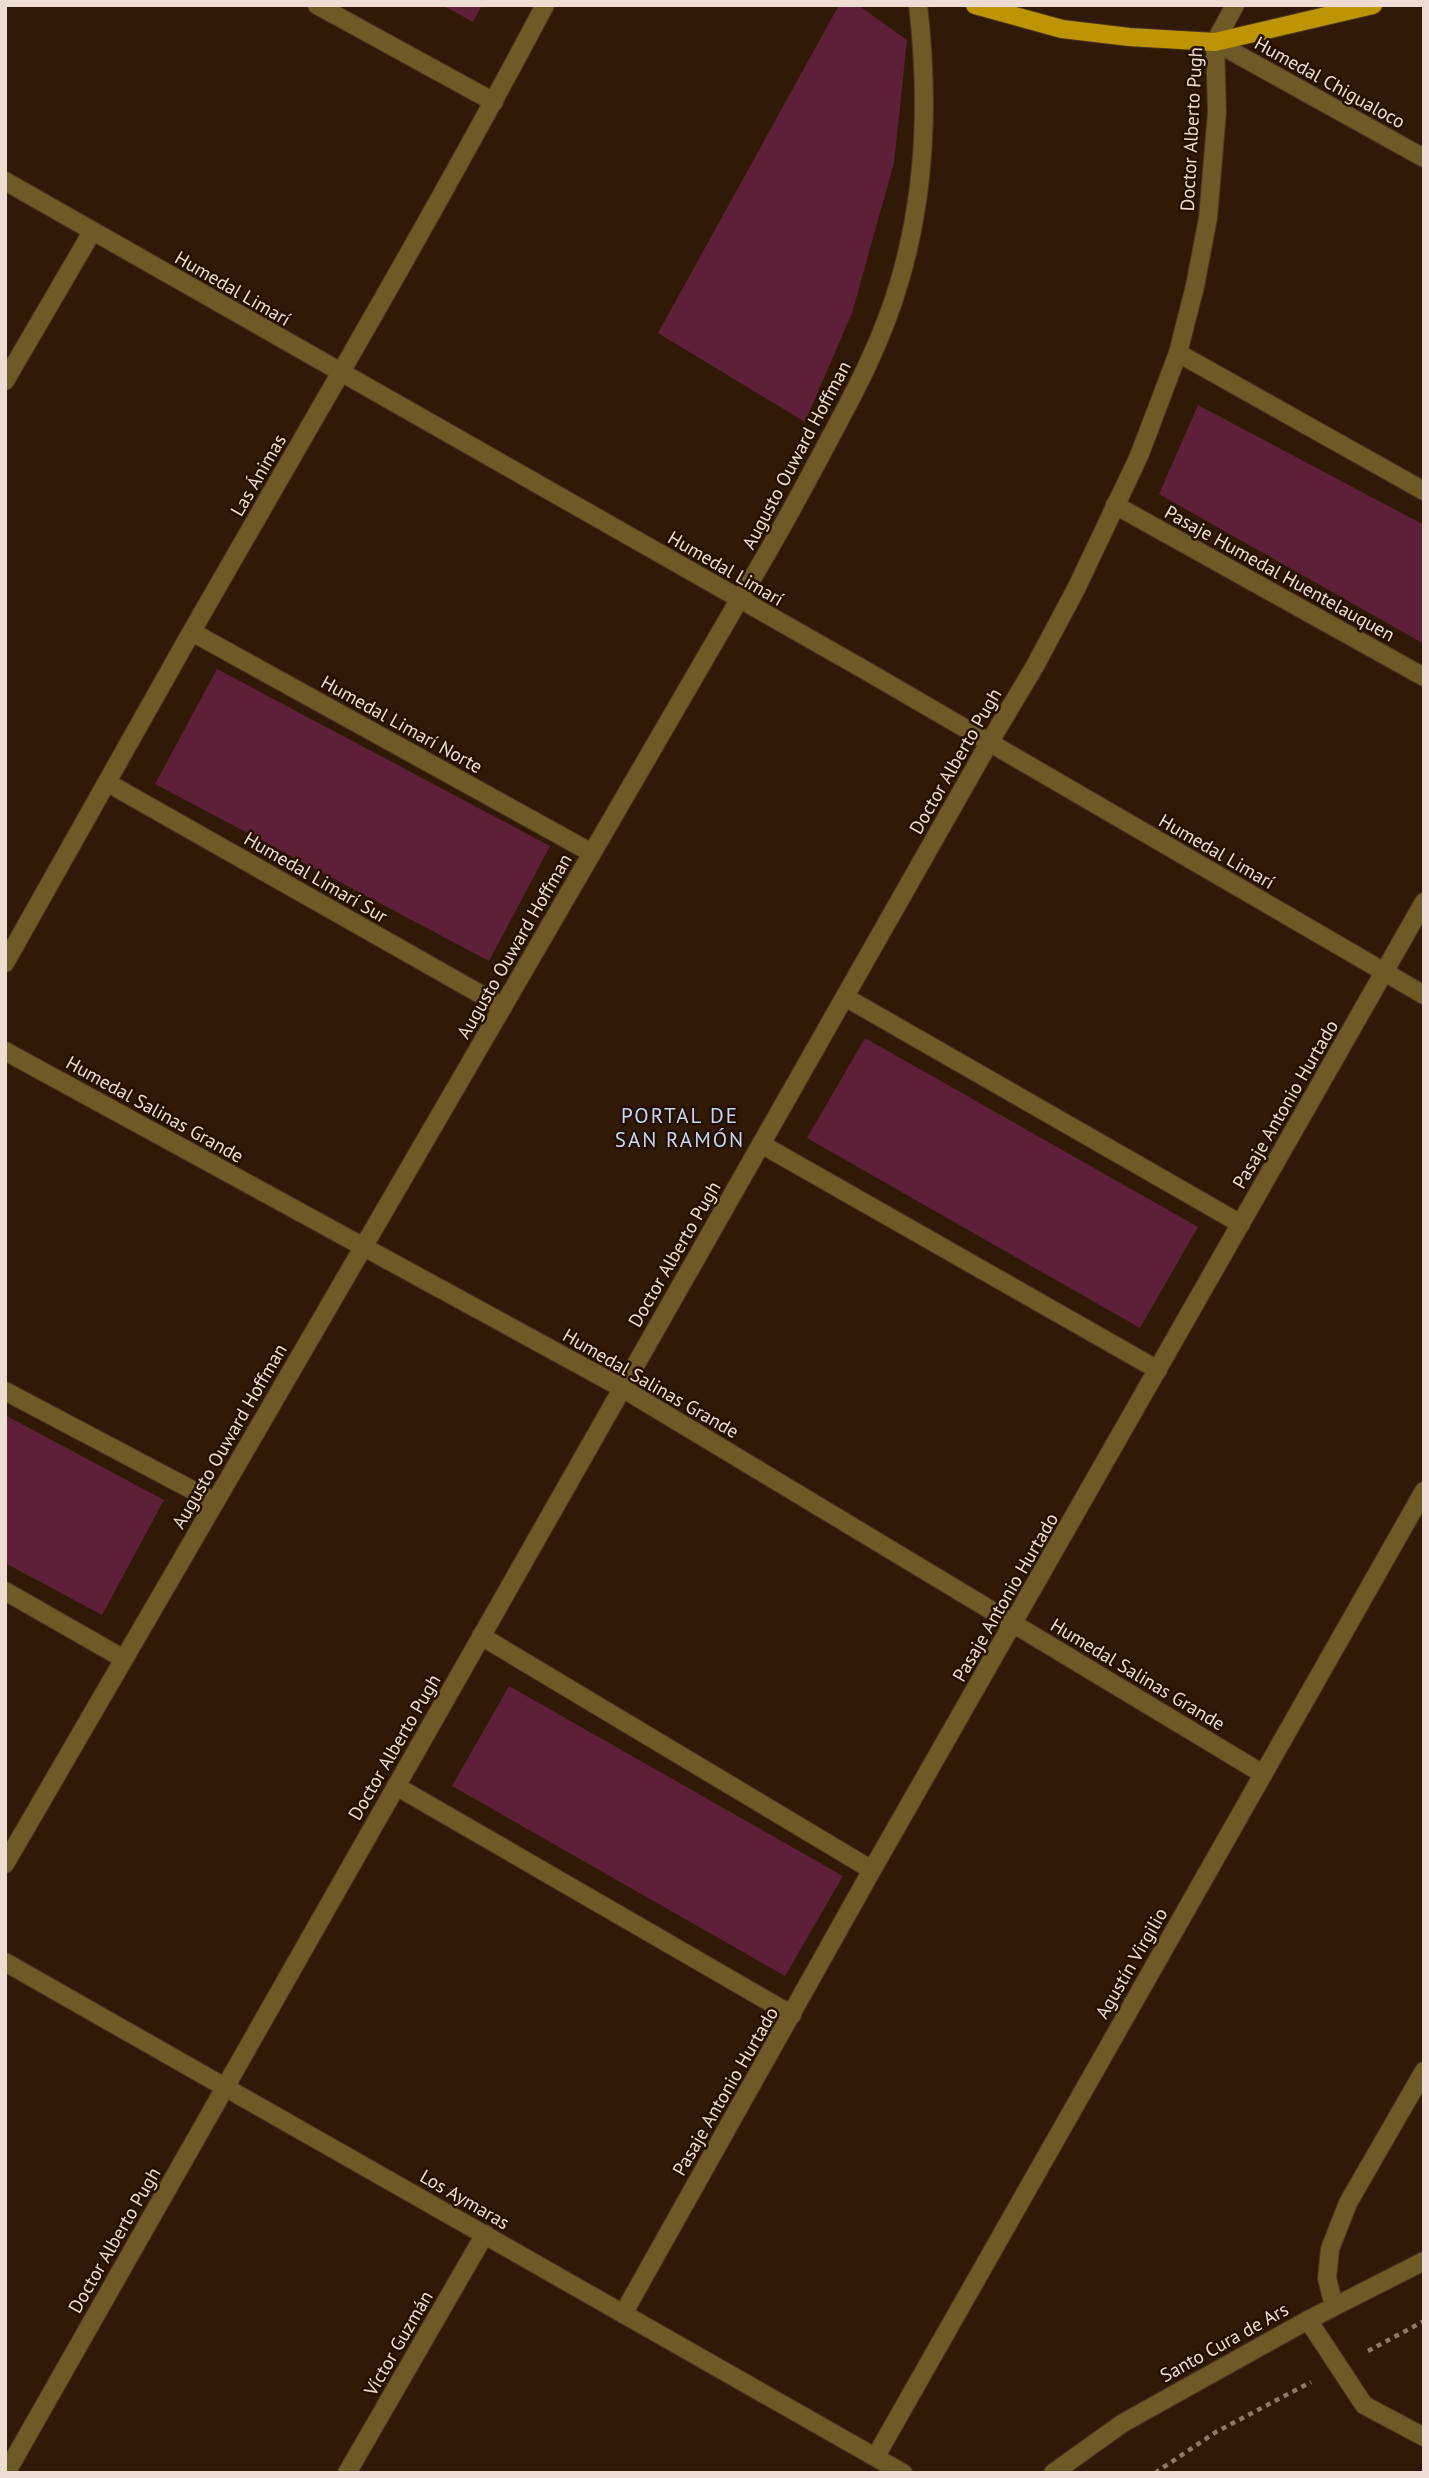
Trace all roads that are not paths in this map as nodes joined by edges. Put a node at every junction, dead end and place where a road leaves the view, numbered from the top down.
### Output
1 (317, 5) edge
2 (545, 5) edge
3 (918, 5) edge
4 (975, 5) edge
5 (1235, 5) edge
6 (1373, 5) edge
7 (1215, 42) junction
8 (494, 102) junction
9 (1424, 158) edge
10 (5, 181) edge
11 (92, 232) junction
12 (1178, 353) junction
13 (341, 373) junction
14 (5, 381) edge
15 (1424, 491) edge
16 (1115, 505) junction
17 (739, 600) junction
18 (192, 632) junction
19 (1424, 677) edge
20 (989, 743) junction
21 (108, 783) junction
22 (592, 853) junction
23 (1424, 902) edge
24 (5, 963) edge
25 (1384, 971) junction
26 (1424, 995) edge
27 (845, 998) junction
28 (503, 1007) junction
29 (5, 1051) edge
30 (761, 1144) junction
31 (1241, 1224) junction
32 (363, 1247) junction
33 (1158, 1370) junction
34 (622, 1388) junction
35 (5, 1391) edge
36 (1424, 1492) edge
37 (215, 1502) junction
38 (5, 1591) edge
39 (1014, 1624) junction
40 (481, 1636) junction
41 (124, 1659) junction
42 (1263, 1774) junction
43 (396, 1786) junction
44 (5, 1864) edge
45 (872, 1870) junction
46 (5, 1962) edge
47 (792, 2015) junction
48 (1424, 2071) edge
49 (225, 2087) junction
50 (485, 2234) junction
51 (1424, 2261) edge
52 (1334, 2306) junction
53 (623, 2314) junction
54 (1308, 2320) junction
55 (1424, 2437) edge
56 (876, 2456) junction
57 (6, 2473) edge
58 (347, 2473) edge
59 (903, 2473) edge
60 (1053, 2473) edge

1 - 8 street
2 - 8 street, Las Ánimas
3 - 17 street, Augusto Ouward Hoffman
4 - 7 main road
5 - 7 street, Doctor Alberto Pugh
6 - 7 main road
7 - 9 street, Humedal Chigualoco
7 - 12 street, Doctor Alberto Pugh
8 - 13 street, Las Ánimas
10 - 11 street, Humedal Limarí
11 - 13 street, Humedal Limarí
11 - 14 street
12 - 15 street
12 - 16 street, Doctor Alberto Pugh
13 - 17 street, Humedal Limarí
13 - 18 street, Las Ánimas
16 - 19 street, Pasaje Humedal Huentelauquen
16 - 20 street, Doctor Alberto Pugh
17 - 20 street, Humedal Limarí
17 - 22 street, Augusto Ouward Hoffman
18 - 21 street, Las Ánimas
18 - 22 street, Humedal Limarí Norte
20 - 25 street, Humedal Limarí
20 - 27 street, Doctor Alberto Pugh
21 - 24 street, Las Ánimas
21 - 28 street, Humedal Limarí Sur
22 - 28 street, Augusto Ouward Hoffman
23 - 25 street, Pasaje Antonio Hurtado
25 - 26 street, Humedal Limarí
25 - 31 street, Pasaje Antonio Hurtado
27 - 30 street, Doctor Alberto Pugh
27 - 31 street
28 - 32 street, Augusto Ouward Hoffman
29 - 32 street, Humedal Salinas Grande
30 - 33 street
30 - 34 street, Doctor Alberto Pugh
31 - 33 street, Pasaje Antonio Hurtado
32 - 34 street, Humedal Salinas Grande
32 - 37 street, Augusto Ouward Hoffman
33 - 39 street, Pasaje Antonio Hurtado
34 - 39 street, Humedal Salinas Grande
34 - 40 street, Doctor Alberto Pugh
35 - 37 street
36 - 42 street, Agustín Virgilio
37 - 41 street, Augusto Ouward Hoffman
38 - 41 street
39 - 42 street, Humedal Salinas Grande
39 - 45 street, Pasaje Antonio Hurtado
40 - 43 street, Doctor Alberto Pugh
40 - 45 street
41 - 44 street, Augusto Ouward Hoffman
42 - 56 street, Agustín Virgilio
43 - 47 street
43 - 49 street, Doctor Alberto Pugh
45 - 47 street, Pasaje Antonio Hurtado
46 - 49 street, Los Aymaras
47 - 53 street, Pasaje Antonio Hurtado
48 - 52 street
49 - 50 street, Los Aymaras
49 - 57 street, Doctor Alberto Pugh
50 - 53 street, Los Aymaras
50 - 58 street, Víctor Guzmán
51 - 52 street, Santo Cura de Ars
52 - 54 street, Santo Cura de Ars
53 - 56 street, Los Aymaras
54 - 55 street
54 - 60 street, Santo Cura de Ars
56 - 59 street, Los Aymaras

